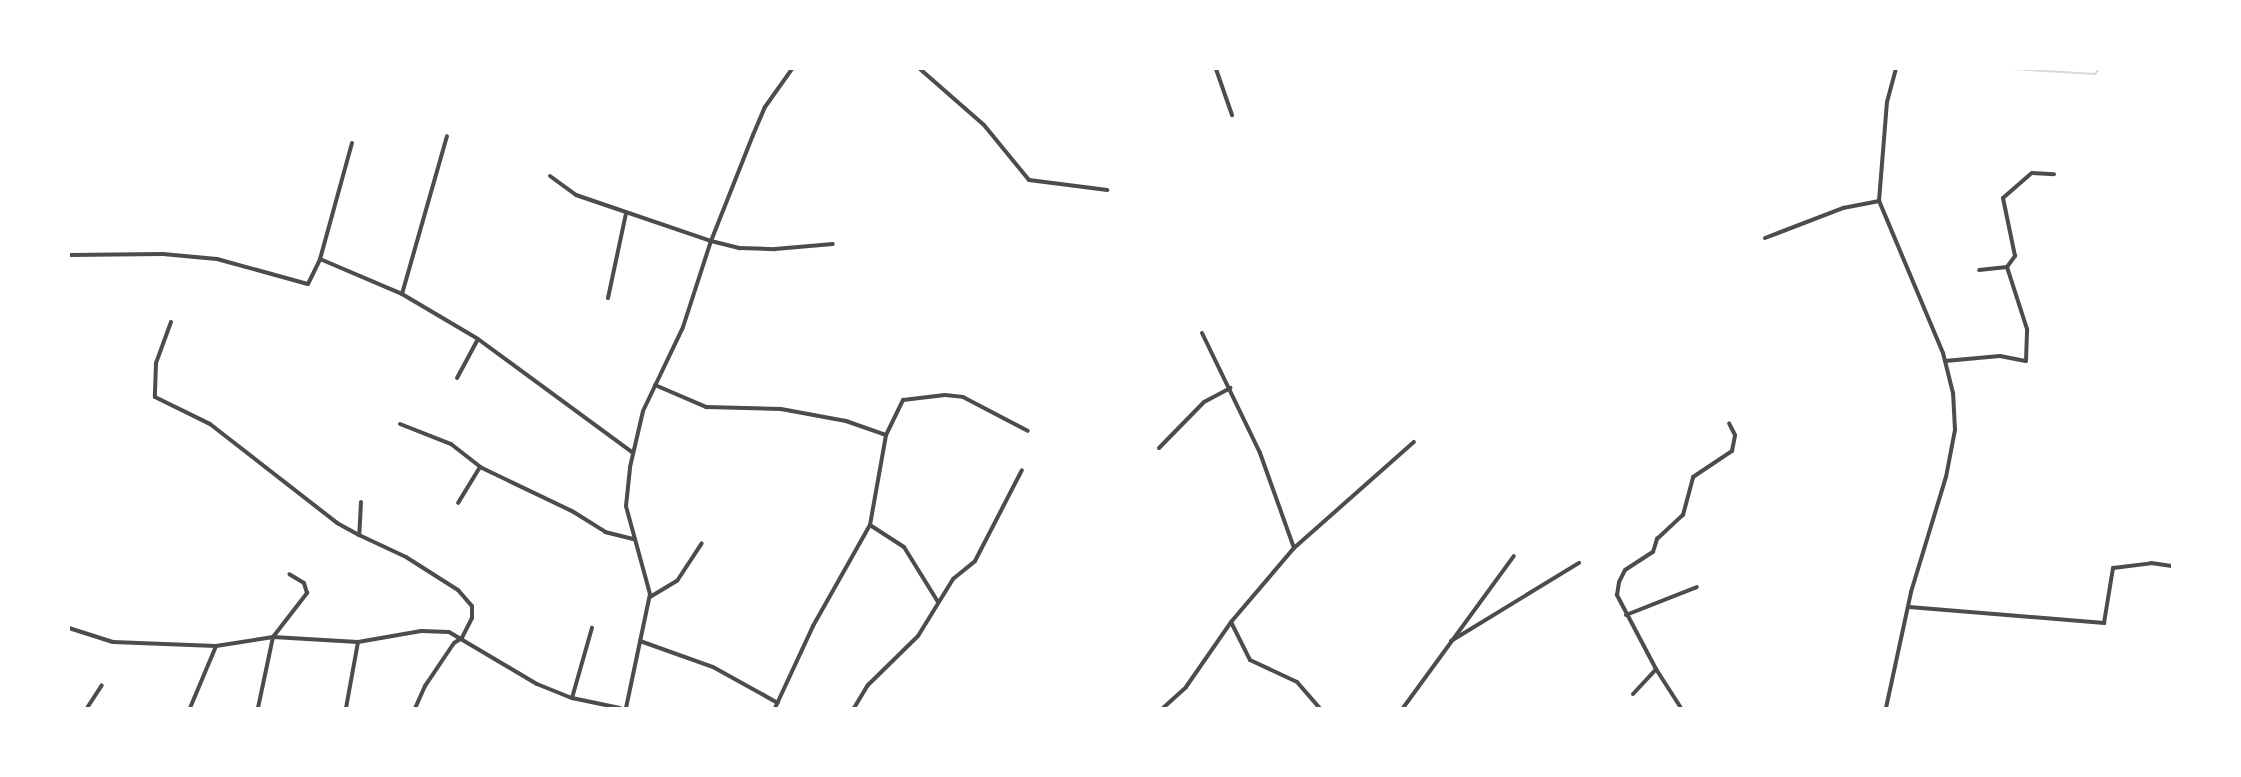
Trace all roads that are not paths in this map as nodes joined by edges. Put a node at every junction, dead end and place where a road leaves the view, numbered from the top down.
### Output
1 (792, 69) edge
2 (920, 69) edge
3 (1216, 69) edge
4 (1896, 69) edge
5 (1232, 115) dead end
6 (447, 136) dead end
7 (352, 143) dead end
8 (2054, 174) dead end
9 (550, 176) dead end
10 (1107, 190) dead end
11 (1879, 201) junction
12 (626, 213) junction
13 (1765, 238) dead end
14 (711, 241) junction
15 (833, 244) dead end
16 (69, 255) edge
17 (320, 259) junction
18 (2007, 267) junction
19 (1979, 270) dead end
20 (402, 294) junction
21 (608, 298) dead end
22 (171, 322) dead end
23 (1202, 333) dead end
24 (478, 339) junction
25 (1945, 361) junction
26 (457, 378) dead end
27 (655, 385) junction
28 (1230, 388) junction
29 (1729, 423) dead end
30 (399, 424) dead end
31 (1028, 431) dead end
32 (886, 435) junction
33 (1414, 442) dead end
34 (1159, 448) dead end
35 (633, 453) junction
36 (480, 467) junction
37 (1022, 470) dead end
38 (361, 502) dead end
39 (458, 503) dead end
40 (870, 525) junction
41 (359, 535) junction
42 (633, 539) junction
43 (702, 543) dead end
44 (1294, 548) junction
45 (1514, 556) dead end
46 (1579, 563) dead end
47 (2172, 566) edge
48 (289, 574) dead end
49 (1697, 587) dead end
50 (650, 597) junction
51 (938, 602) junction
52 (1909, 607) junction
53 (1626, 615) junction
54 (1231, 622) junction
55 (69, 628) edge
56 (592, 628) dead end
57 (273, 637) junction
58 (462, 638) junction
59 (640, 641) junction
60 (358, 642) junction
61 (1448, 643) junction
62 (216, 646) junction
63 (1656, 669) junction
64 (102, 685) dead end
65 (1633, 694) dead end
66 (572, 698) junction
67 (776, 706) edge
68 (87, 708) edge
69 (190, 708) edge
70 (258, 708) edge
71 (346, 708) edge
72 (415, 708) edge
73 (620, 708) edge
74 (626, 708) edge
75 (854, 708) edge
76 (1163, 708) edge
77 (1320, 708) edge
78 (1403, 708) edge
79 (1681, 708) edge
80 (1886, 708) edge

1 - 14 street
2 - 10 street
3 - 5 street
4 - 11 street
6 - 20 street
7 - 17 street
8 - 18 street
9 - 12 street
11 - 13 street
11 - 25 street
12 - 14 street
12 - 21 street
14 - 15 street
14 - 27 street
16 - 17 street
17 - 20 street
18 - 19 street
18 - 25 street
20 - 24 street
22 - 41 street
23 - 28 street
24 - 26 street
24 - 35 street
25 - 52 street
27 - 32 street
27 - 35 street
28 - 34 street
28 - 44 street
29 - 53 street
30 - 36 street
31 - 32 street
32 - 40 street
33 - 44 street
35 - 42 street
36 - 39 street
36 - 42 street
37 - 51 street
38 - 41 street
40 - 51 street
40 - 67 street
41 - 58 street
42 - 50 street
43 - 50 street
44 - 54 street
45 - 61 street
46 - 61 street
47 - 52 street
48 - 57 street
49 - 53 street
50 - 59 street
51 - 75 street
52 - 80 street
53 - 63 street
54 - 76 street
54 - 77 street
55 - 62 street
56 - 66 street
57 - 60 street
57 - 62 street
57 - 70 street
58 - 60 street
58 - 66 street
58 - 72 street
59 - 67 street
59 - 74 street
60 - 71 street
61 - 78 street
62 - 69 street
63 - 65 street
63 - 79 street
64 - 68 street
66 - 73 street

